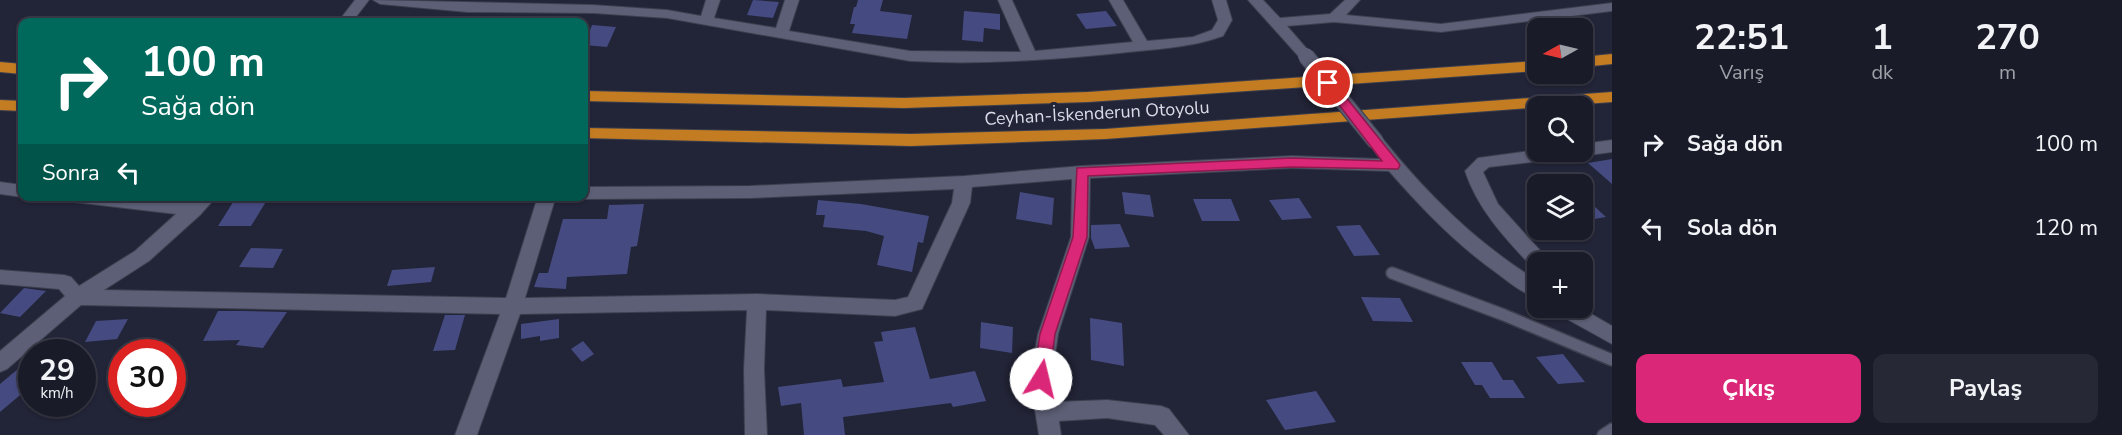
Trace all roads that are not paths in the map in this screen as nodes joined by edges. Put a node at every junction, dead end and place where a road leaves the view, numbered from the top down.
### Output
1 (362, 0) edge
2 (380, 0) edge
3 (713, 0) edge
4 (792, 0) edge
5 (1005, 0) edge
6 (1116, 0) edge
7 (1219, 0) edge
8 (1255, 0) edge
9 (1353, 0) edge
10 (1543, 0) edge
11 (426, 3) edge
12 (594, 4) edge
13 (1612, 7) edge
14 (1559, 13) junction
15 (348, 18) edge
16 (1334, 18) junction
17 (706, 21) junction
18 (1276, 23) junction
19 (781, 34) junction
20 (1142, 46) junction
21 (1030, 56) junction
22 (1612, 59) edge
23 (1593, 61) edge
24 (0, 67) edge
25 (1527, 67) edge
26 (18, 69) edge
27 (588, 96) edge
28 (1612, 97) edge
29 (0, 105) edge
30 (18, 106) edge
31 (588, 133) edge
32 (1612, 146) edge
33 (1593, 149) edge
34 (1527, 157) edge
35 (1393, 165) junction
36 (1081, 172) junction
37 (964, 182) junction
38 (0, 189) edge
39 (18, 191) edge
40 (588, 193) edge
41 (165, 201) edge
42 (545, 201) edge
43 (201, 203) edge
44 (1530, 252) edge
45 (1392, 273) dead end
46 (0, 277) edge
47 (1527, 285) edge
48 (77, 297) junction
49 (757, 302) junction
50 (513, 306) junction
51 (1581, 318) edge
52 (1612, 336) edge
53 (1612, 360) edge
54 (0, 363) edge
55 (1046, 412) junction
56 (1612, 429) edge
57 (466, 435) edge
58 (756, 435) edge
59 (1050, 435) edge
60 (1178, 435) edge
61 (1603, 435) edge

1 - 15 street
2 - 11 street
3 - 17 street
4 - 19 street
5 - 21 street
6 - 20 street
7 - 20 street
8 - 18 street
9 - 16 street
10 - 14 street
11 - 12 street
12 - 17 street
13 - 14 street
14 - 16 street
16 - 18 street
17 - 19 street
18 - 35 street, bridge
19 - 21 street
20 - 21 street
22 - 23 highway
24 - 26 highway
25 - 27 highway, Ceyhan-İskenderun Otoyolu
28 - 31 highway, Ceyhan-İskenderun Otoyolu
29 - 30 highway
32 - 33 street
34 - 44 street
35 - 36 street
35 - 47 street
36 - 37 street
36 - 55 street
37 - 40 street
37 - 49 street
38 - 39 street
41 - 43 street
42 - 50 street
43 - 48 street
45 - 53 lane
46 - 48 street
48 - 50 street
48 - 54 street
49 - 50 street
49 - 58 street
50 - 57 street
51 - 52 street
55 - 59 street
55 - 60 street
56 - 61 lane

